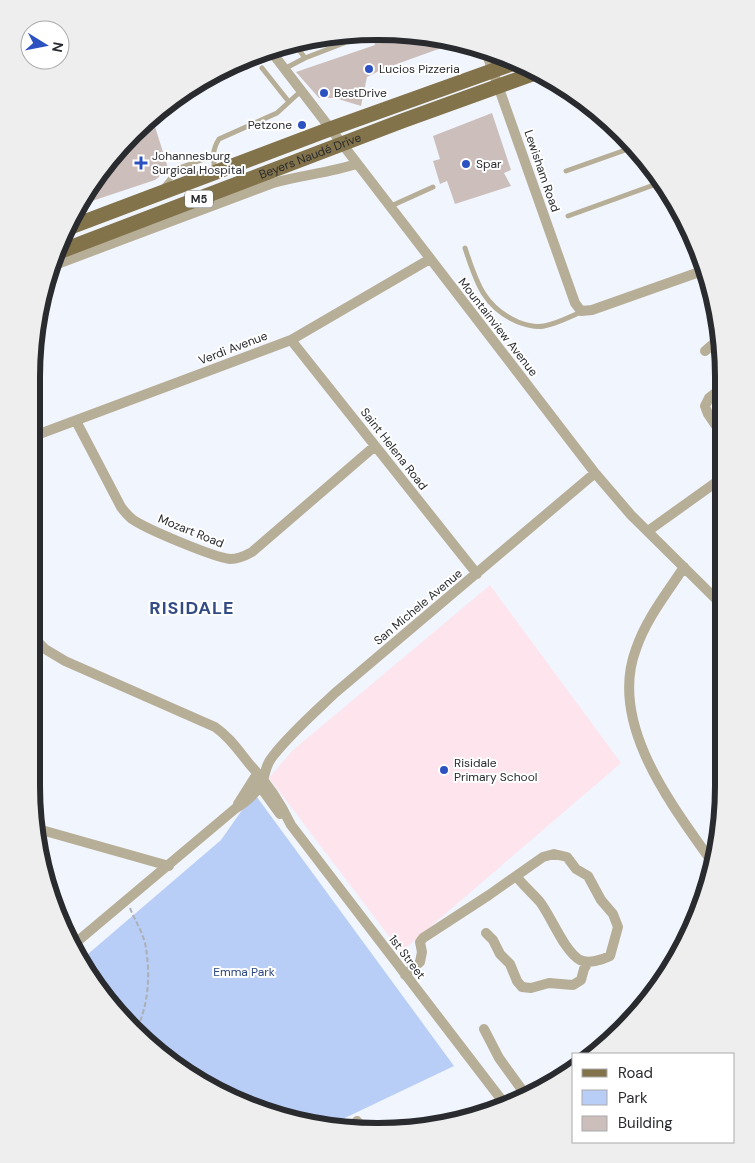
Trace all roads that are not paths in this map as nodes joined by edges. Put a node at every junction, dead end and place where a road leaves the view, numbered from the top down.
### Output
1 (344, 43) dead end
2 (298, 50) edge
3 (275, 56) edge
4 (304, 58) junction
5 (488, 59) edge
6 (506, 66) edge
7 (262, 68) dead end
8 (284, 69) junction
9 (492, 70) junction
10 (528, 76) edge
11 (499, 87) junction
12 (300, 91) junction
13 (289, 102) junction
14 (330, 129) junction
15 (342, 144) junction
16 (626, 150) edge
17 (213, 156) junction
18 (356, 164) junction
19 (566, 171) dead end
20 (215, 173) junction
21 (654, 185) edge
22 (433, 186) dead end
23 (158, 194) junction
24 (390, 207) junction
25 (568, 216) dead end
26 (77, 225) edge
27 (66, 248) edge
28 (465, 248) dead end
29 (430, 260) junction
30 (60, 263) edge
31 (698, 272) edge
32 (581, 312) junction
33 (291, 340) junction
34 (713, 344) edge
35 (705, 351) dead end
36 (715, 393) edge
37 (76, 421) junction
38 (715, 424) edge
39 (40, 434) edge
40 (375, 446) junction
41 (595, 473) junction
42 (715, 483) edge
43 (648, 531) junction
44 (684, 567) junction
45 (477, 574) junction
46 (715, 598) edge
47 (40, 644) edge
48 (259, 775) junction
49 (43, 830) edge
50 (708, 856) edge
51 (168, 866) junction
52 (516, 876) junction
53 (486, 933) dead end
54 (78, 941) edge
55 (588, 962) junction
56 (405, 975) junction
57 (484, 1029) dead end
58 (522, 1090) edge
59 (501, 1099) edge

1 - 4 lane
2 - 4 lane
3 - 8 street, Mountainview Avenue
4 - 8 lane
5 - 9 street, Lewisham Road
6 - 9 main road, Beyers Naudé Drive / M5
7 - 13 lane
8 - 12 street, Mountainview Avenue
9 - 11 street, Lewisham Road
9 - 14 main road, Beyers Naudé Drive / M5
10 - 11 main road, Beyers Naudé Drive / M5
11 - 15 main road, Beyers Naudé Drive / M5
11 - 32 street, Lewisham Road
12 - 13 lane
12 - 14 street, Mountainview Avenue
13 - 17 lane
14 - 15 street, Mountainview Avenue
14 - 20 main road, Beyers Naudé Drive / M5
15 - 18 street, Mountainview Avenue
15 - 27 main road, Beyers Naudé Drive / M5
16 - 19 lane
17 - 20 lane
17 - 23 lane
18 - 24 street, Mountainview Avenue
18 - 30 street, Beyers Naudé Drive
20 - 23 main road, Beyers Naudé Drive / M5
21 - 25 lane
22 - 24 lane
23 - 26 main road, Beyers Naudé Drive / M5
24 - 29 street, Mountainview Avenue
28 - 32 lane
29 - 33 street, Verdi Avenue
29 - 41 street, Mountainview Avenue
31 - 32 street
33 - 37 street, Verdi Avenue
33 - 40 street, Saint Helena Road
34 - 35 street
36 - 38 street
37 - 39 street, Verdi Avenue
37 - 40 street, Mozart Road
40 - 45 street, Saint Helena Road
41 - 43 street, Mountainview Avenue
41 - 45 street, San Michele Avenue
42 - 43 street
43 - 44 street, Mountainview Avenue
44 - 46 street, Mountainview Avenue
44 - 50 street
45 - 48 street, San Michele Avenue
47 - 48 street, 1st Street
48 - 51 street, San Michele Avenue
48 - 56 street, 1st Street
49 - 51 street
51 - 54 street, San Michele Avenue
52 - 55 street
52 - 55 street
52 - 56 street
53 - 55 street
56 - 59 street, 1st Street
57 - 58 street

